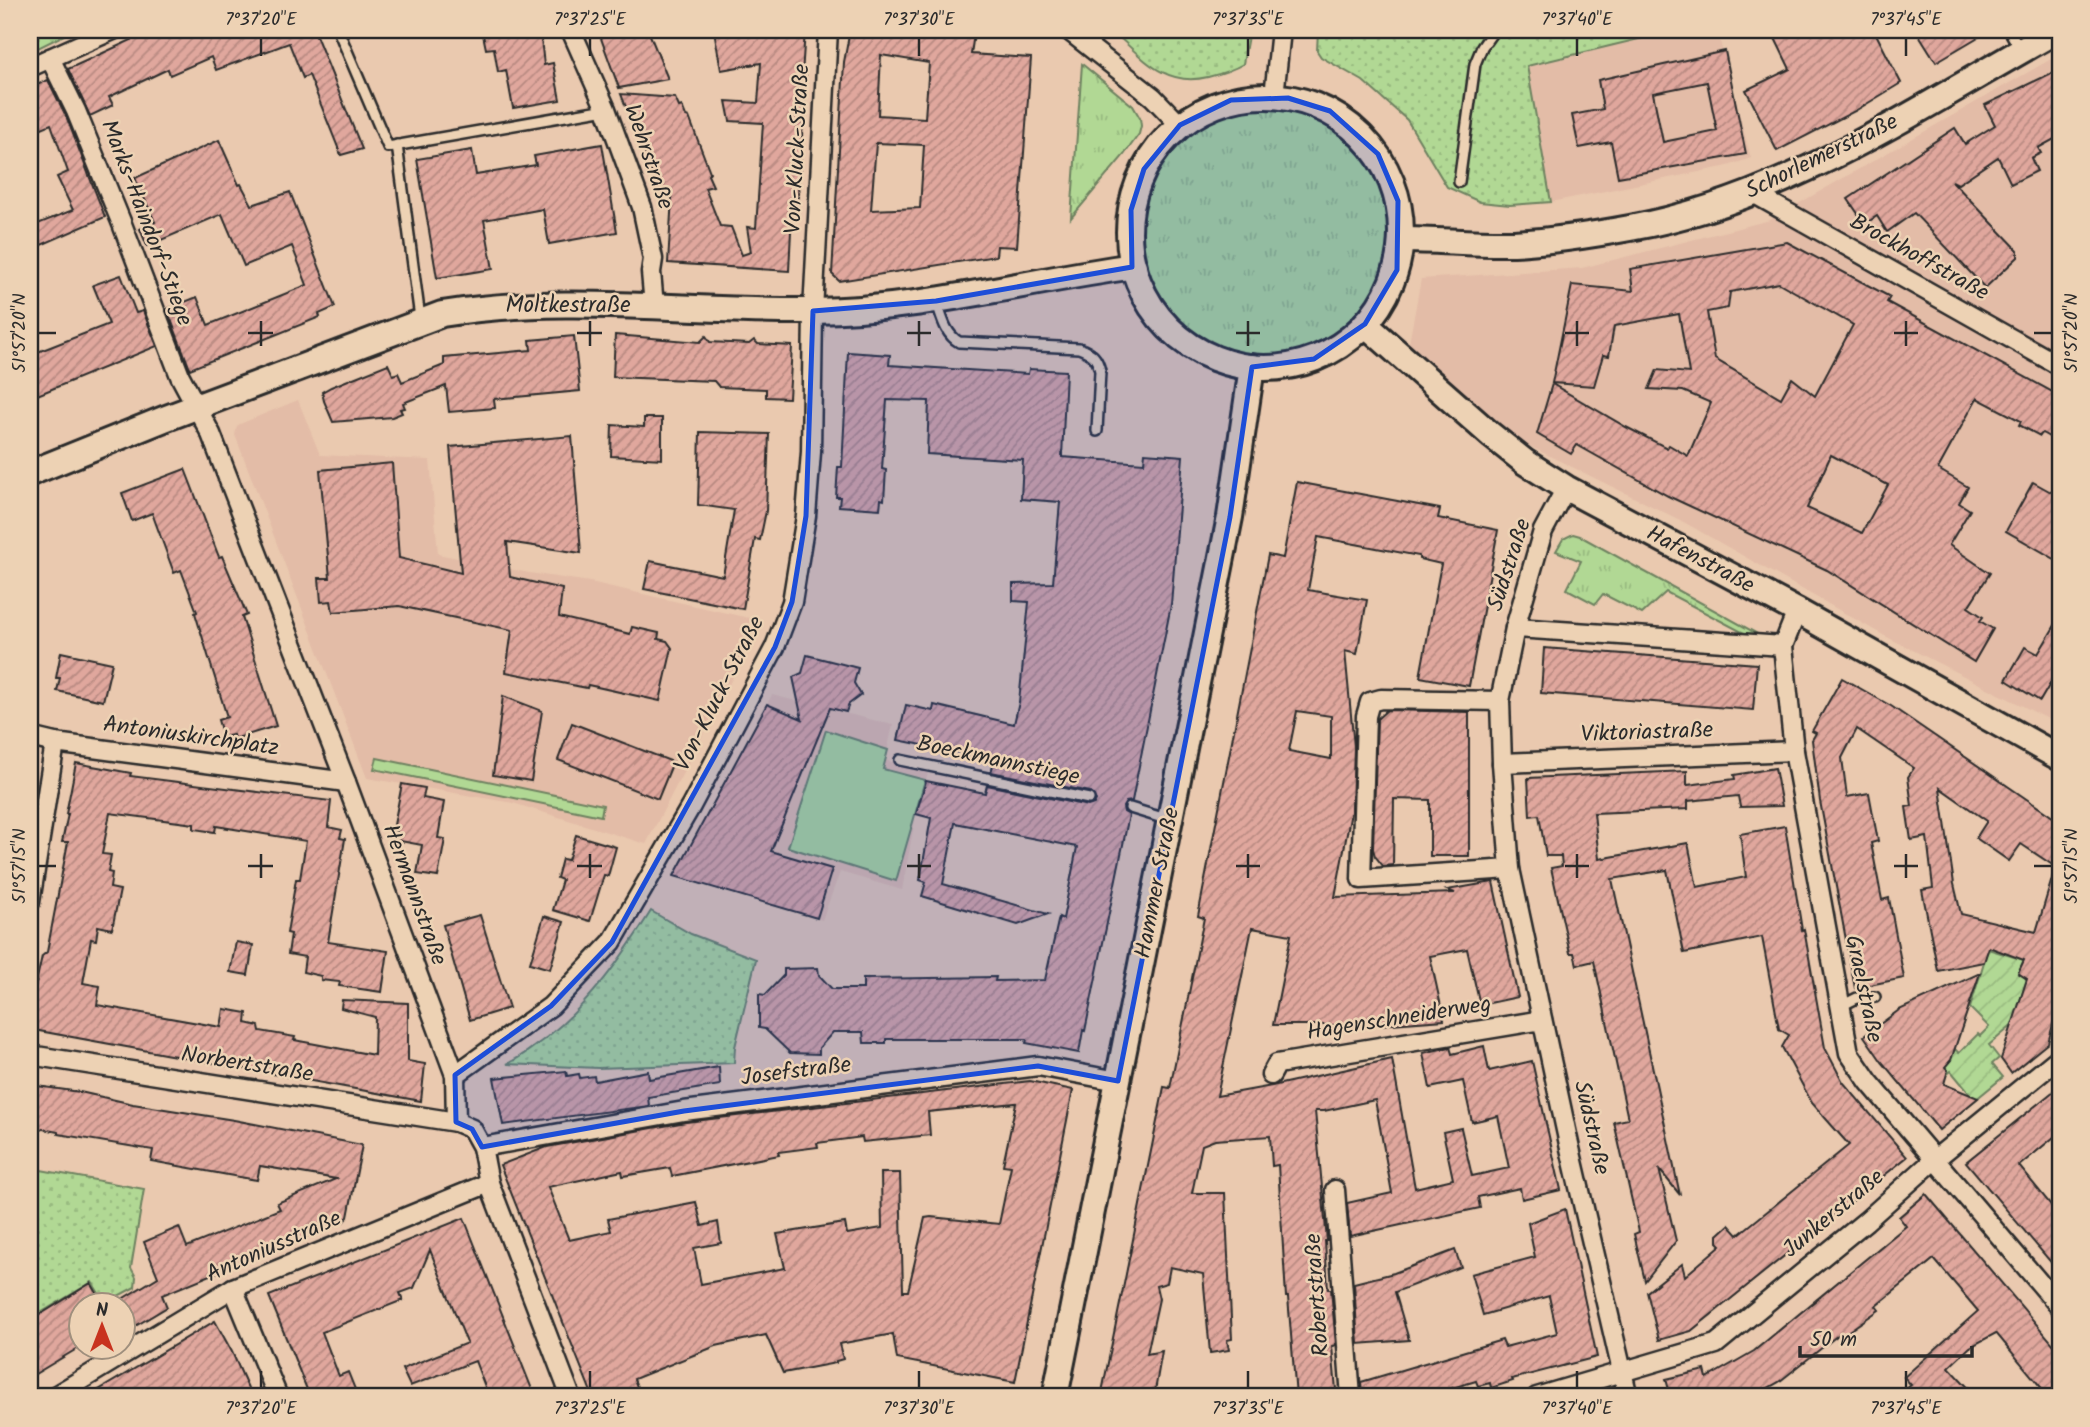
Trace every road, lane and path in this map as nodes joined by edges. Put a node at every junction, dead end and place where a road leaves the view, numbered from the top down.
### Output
1 (113, 30) edge
2 (338, 30) edge
3 (571, 30) edge
4 (828, 30) edge
5 (1068, 30) edge
6 (1281, 30) edge
7 (1494, 30) edge
8 (2058, 30) edge
9 (2015, 40) edge
10 (50, 58) junction
11 (30, 67) edge
12 (1274, 96) junction
13 (606, 109) junction
14 (1180, 125) junction
15 (397, 145) junction
16 (1459, 182) dead end
17 (1753, 193) junction
18 (1402, 240) junction
19 (1133, 266) junction
20 (936, 301) junction
21 (654, 306) junction
22 (813, 311) junction
23 (421, 320) junction
24 (1366, 324) junction
25 (2060, 366) edge
26 (1252, 367) junction
27 (196, 407) junction
28 (1097, 431) dead end
29 (30, 473) edge
30 (1566, 488) junction
31 (1797, 611) junction
32 (1515, 628) junction
33 (1783, 646) junction
34 (1500, 701) junction
35 (30, 737) edge
36 (55, 744) junction
37 (1794, 751) junction
38 (2058, 751) edge
39 (900, 760) dead end
40 (1502, 764) junction
41 (346, 782) junction
42 (1089, 800) dead end
43 (1130, 808) dead end
44 (1170, 820) junction
45 (1510, 869) junction
46 (30, 902) edge
47 (1875, 997) dead end
48 (1840, 1006) junction
49 (1542, 1020) junction
50 (30, 1055) edge
51 (2060, 1057) edge
52 (455, 1075) junction
53 (1271, 1075) dead end
54 (1118, 1081) junction
55 (456, 1122) junction
56 (482, 1147) junction
57 (1934, 1160) junction
58 (489, 1183) junction
59 (1335, 1190) dead end
60 (233, 1288) junction
61 (2060, 1307) edge
62 (1621, 1373) junction
63 (53, 1397) edge
64 (278, 1397) edge
65 (571, 1397) edge
66 (1055, 1397) edge
67 (1352, 1397) edge
68 (1537, 1397) edge
69 (1628, 1397) edge

1 - 10 street
2 - 15 lane
3 - 13 street, Wehrstraße
4 - 22 street, Von-Kluck-Straße
5 - 14 street
6 - 12 street
7 - 16 lane
8 - 9 main road, Schorlemerstraße
9 - 17 main road, Schorlemerstraße
10 - 11 street
10 - 27 street, Marks-Haindorf-Stiege
12 - 14 main road
12 - 18 main road
13 - 15 lane
13 - 21 street, Wehrstraße
14 - 19 main road
15 - 23 lane
17 - 18 main road, Schorlemerstraße
17 - 25 street, Brockhoffstraße
18 - 24 main road
19 - 20 main road, Moltkestraße
19 - 26 main road
20 - 22 main road, Moltkestraße
20 - 28 lane
21 - 22 main road, Moltkestraße
21 - 23 main road, Moltkestraße
22 - 52 street, Von-Kluck-Straße
23 - 27 main road, Moltkestraße
24 - 26 main road
24 - 30 main road, Hafenstraße
26 - 44 main road, Hammer Straße
27 - 29 main road, Moltkestraße
27 - 41 street, Hermannstraße
30 - 31 main road, Hafenstraße
30 - 32 street, Südstraße
31 - 33 street, Graelstraße
31 - 38 main road, Hafenstraße
32 - 33 street
32 - 34 street, Südstraße
33 - 37 street, Graelstraße
34 - 40 street, Südstraße
34 - 45 street
35 - 36 street, Antoniuskirchplatz
36 - 41 street, Antoniuskirchplatz
36 - 46 street
37 - 40 street, Viktoriastraße
37 - 48 street, Graelstraße
39 - 42 lane, Boeckmannstiege
40 - 45 street, Südstraße
41 - 52 street, Hermannstraße
43 - 44 lane
44 - 54 main road, Hammer Straße
45 - 49 street, Südstraße
47 - 48 lane
48 - 57 street, Graelstraße
49 - 53 street, Hagenschneiderweg
49 - 62 street, Südstraße
50 - 55 street, Norbertstraße
51 - 57 street, Junkerstraße
52 - 55 street, Hermannstraße
54 - 56 street, Josefstraße
54 - 66 main road, Hammer Straße
55 - 56 street
56 - 58 street
57 - 61 street, Graelstraße
57 - 62 street, Junkerstraße
58 - 60 street, Antoniusstraße
58 - 65 street
59 - 67 street, Robertstraße
60 - 63 street, Antoniusstraße
60 - 64 street
62 - 68 street, Junkerstraße
62 - 69 street, Südstraße

